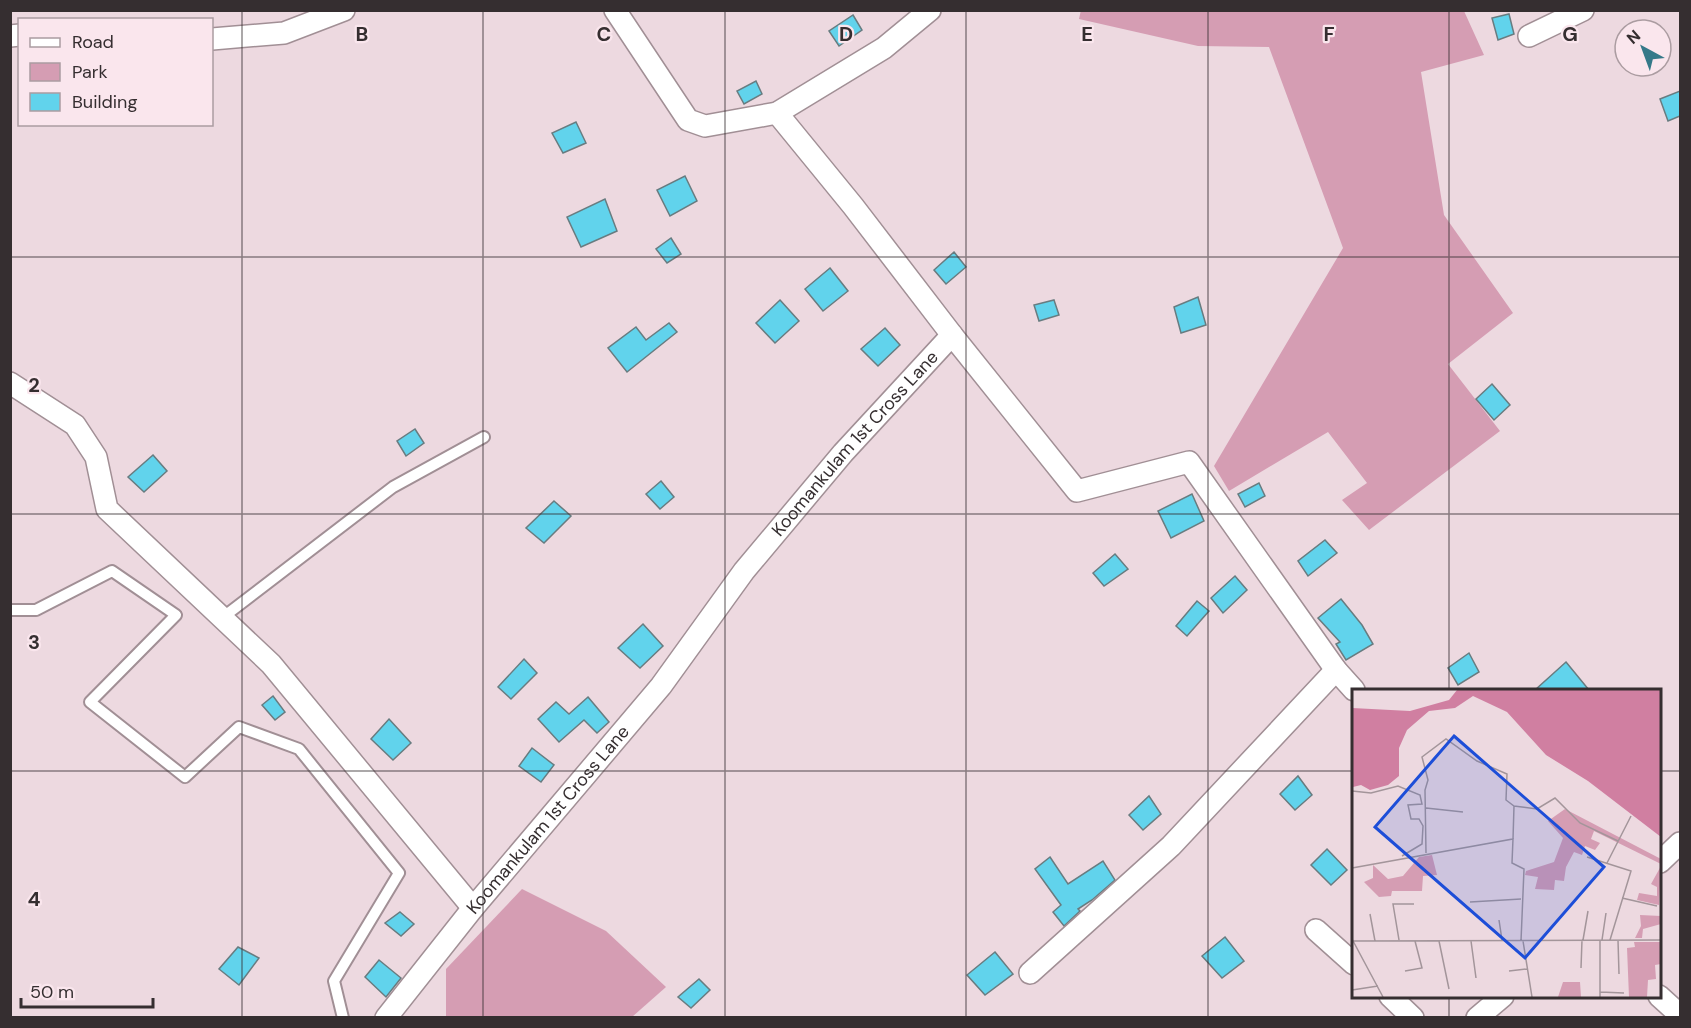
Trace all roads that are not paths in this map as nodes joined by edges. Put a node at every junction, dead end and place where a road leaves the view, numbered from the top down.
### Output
1 (344, 10) edge
2 (615, 10) edge
3 (930, 10) edge
4 (1583, 10) edge
5 (1529, 36) dead end
6 (213, 39) edge
7 (777, 113) junction
8 (952, 335) junction
9 (10, 383) edge
10 (484, 437) dead end
11 (10, 610) edge
12 (222, 618) junction
13 (1336, 670) junction
14 (1353, 689) edge
15 (1680, 843) edge
16 (1661, 860) edge
17 (473, 908) junction
18 (1316, 930) dead end
19 (1352, 963) edge
20 (1030, 974) dead end
21 (1392, 998) edge
22 (1501, 998) edge
23 (1661, 998) edge
24 (1680, 1015) edge
25 (343, 1017) edge
26 (386, 1017) edge
27 (1413, 1017) edge
28 (1477, 1017) edge

1 - 6 street
2 - 7 street
3 - 7 street
4 - 5 street
7 - 8 street
8 - 13 street, Koomankulam 1st Cross Lane
8 - 17 street, Koomankulam 1st Cross Lane
9 - 12 street
10 - 12 lane
11 - 25 lane
12 - 17 street
13 - 14 street, Koomankulam 1st Cross Lane
13 - 20 street
15 - 16 street
17 - 26 street, Koomankulam 1st Cross Lane
18 - 19 street
21 - 27 street
22 - 28 street
23 - 24 street

